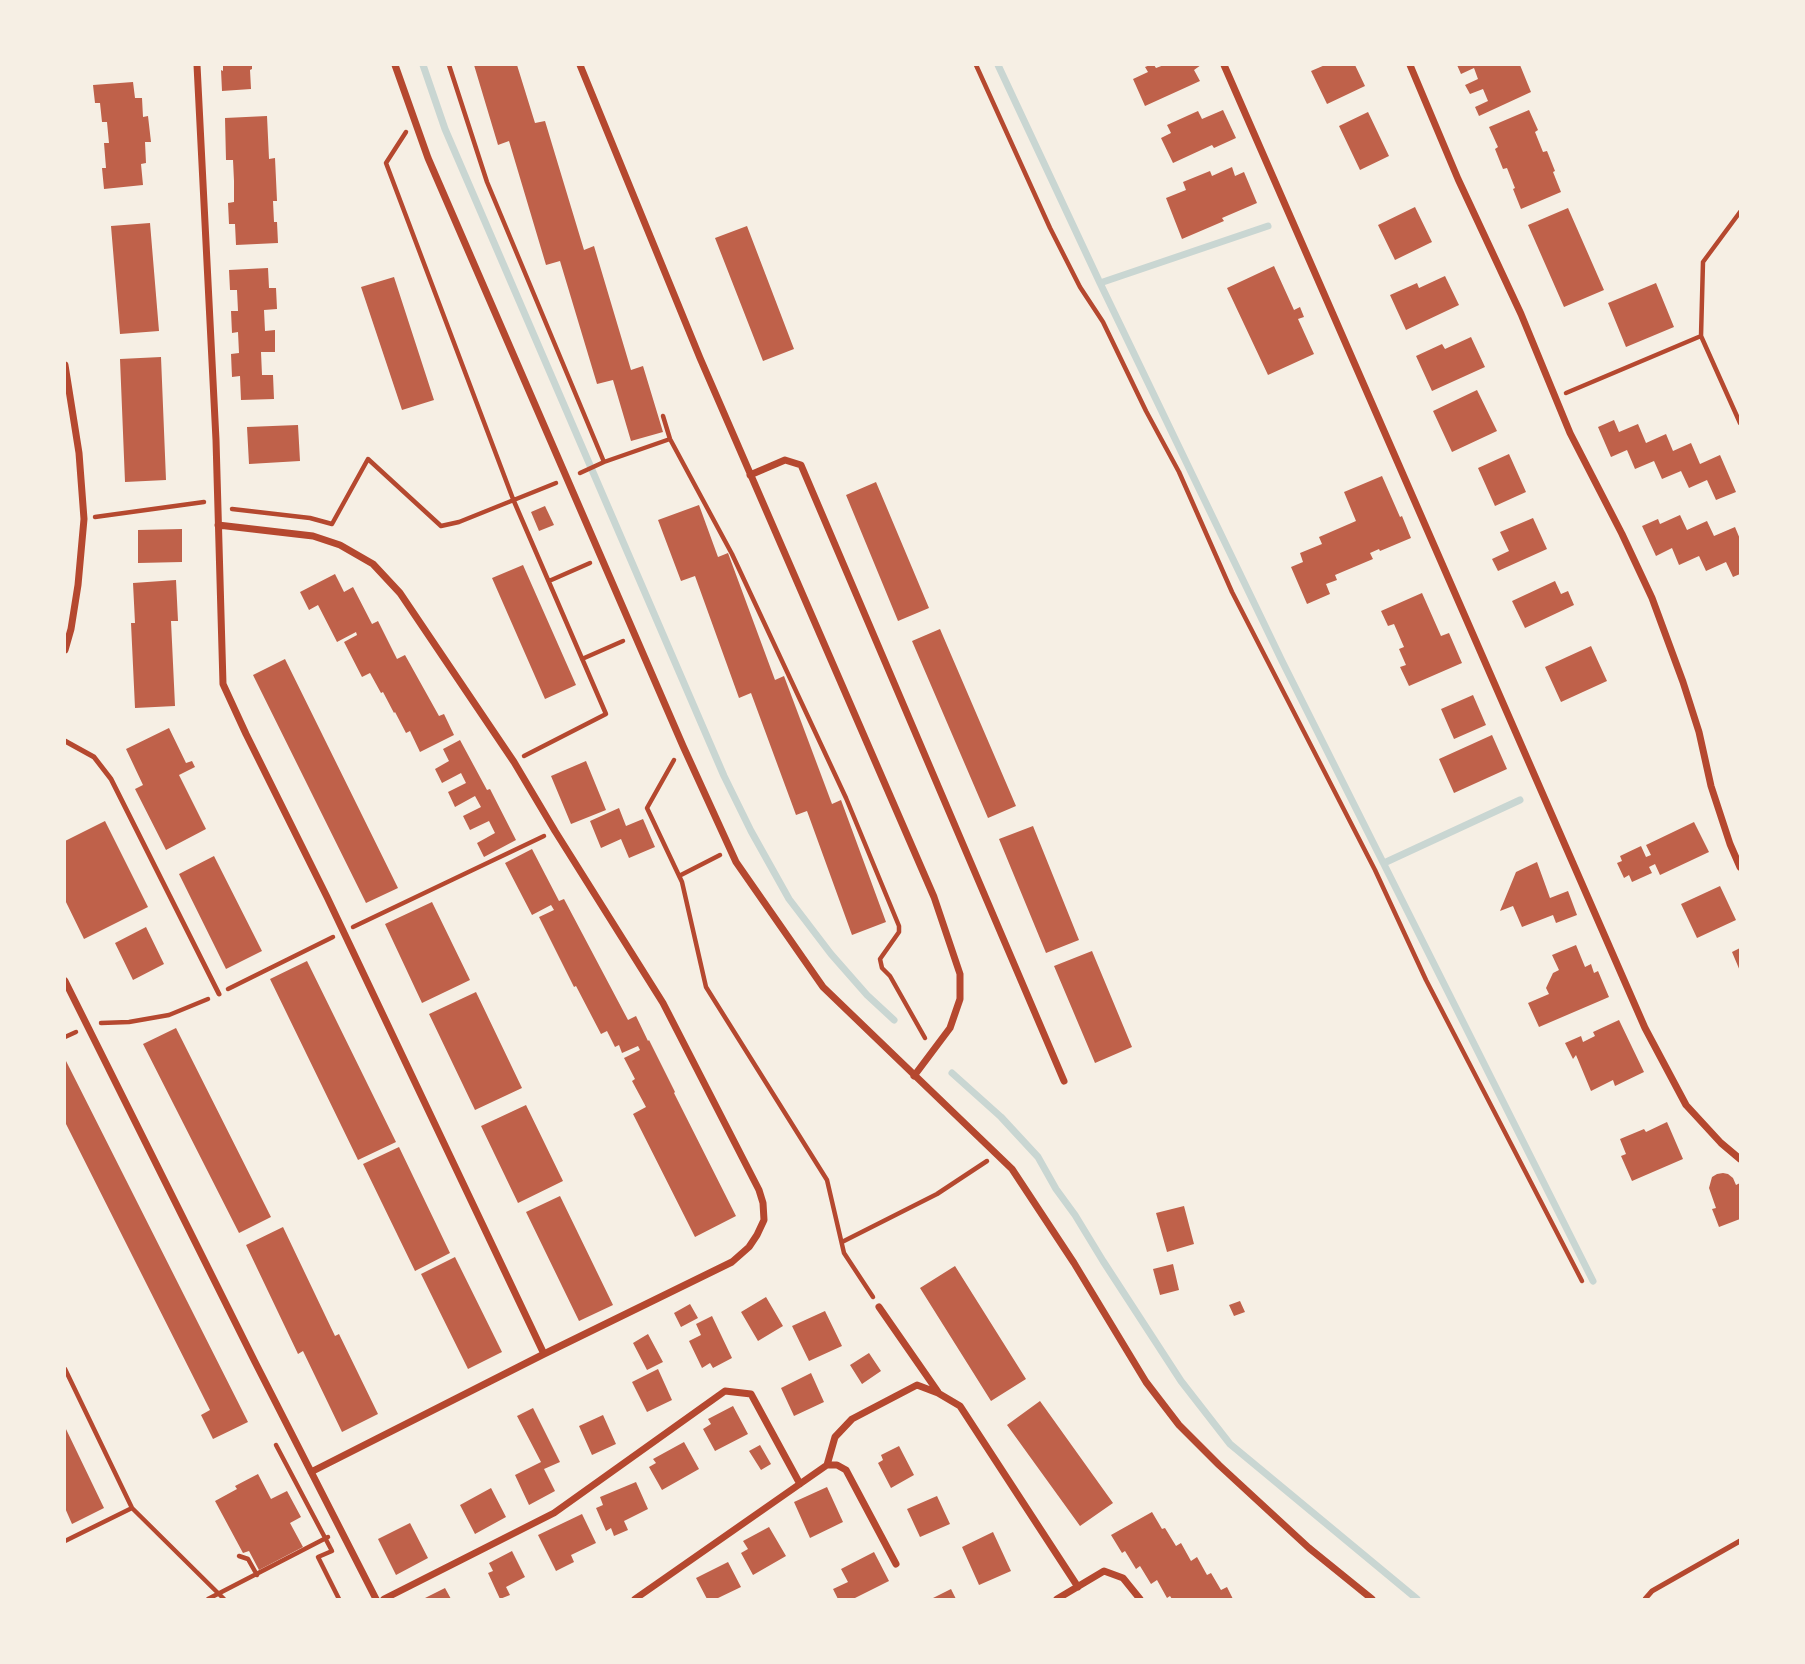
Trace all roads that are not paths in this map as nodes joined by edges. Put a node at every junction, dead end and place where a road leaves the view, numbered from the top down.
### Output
1 (197, 65) edge
2 (395, 65) edge
3 (580, 65) edge
4 (1224, 65) edge
5 (1410, 65) edge
6 (65, 365) edge
7 (750, 475) junction
8 (218, 525) junction
9 (65, 650) edge
10 (65, 741) edge
11 (1740, 867) edge
12 (65, 981) edge
13 (219, 993) road end
14 (914, 1076) junction
15 (1064, 1081) dead end
16 (1740, 1159) edge
17 (879, 1307) road end
18 (544, 1354) junction
19 (938, 1393) junction
20 (827, 1465) junction
21 (311, 1472) junction
22 (800, 1484) junction
23 (1740, 1541) edge
24 (896, 1564) dead end
25 (1077, 1587) junction
26 (376, 1599) edge
27 (384, 1599) edge
28 (635, 1599) edge
29 (1057, 1599) edge
30 (1140, 1599) edge
31 (1372, 1599) edge
32 (1645, 1599) edge

1 - 8 street
2 - 14 street
3 - 7 street
4 - 16 street
5 - 11 street
6 - 9 street
7 - 14 street
7 - 15 street
8 - 18 street
8 - 18 street
10 - 13 lane
12 - 21 street
14 - 31 street
17 - 19 street
18 - 21 street
19 - 20 street
19 - 25 street
20 - 22 street
20 - 24 street
21 - 26 street
22 - 27 street
22 - 28 street
23 - 32 lane
25 - 29 street
25 - 30 street

